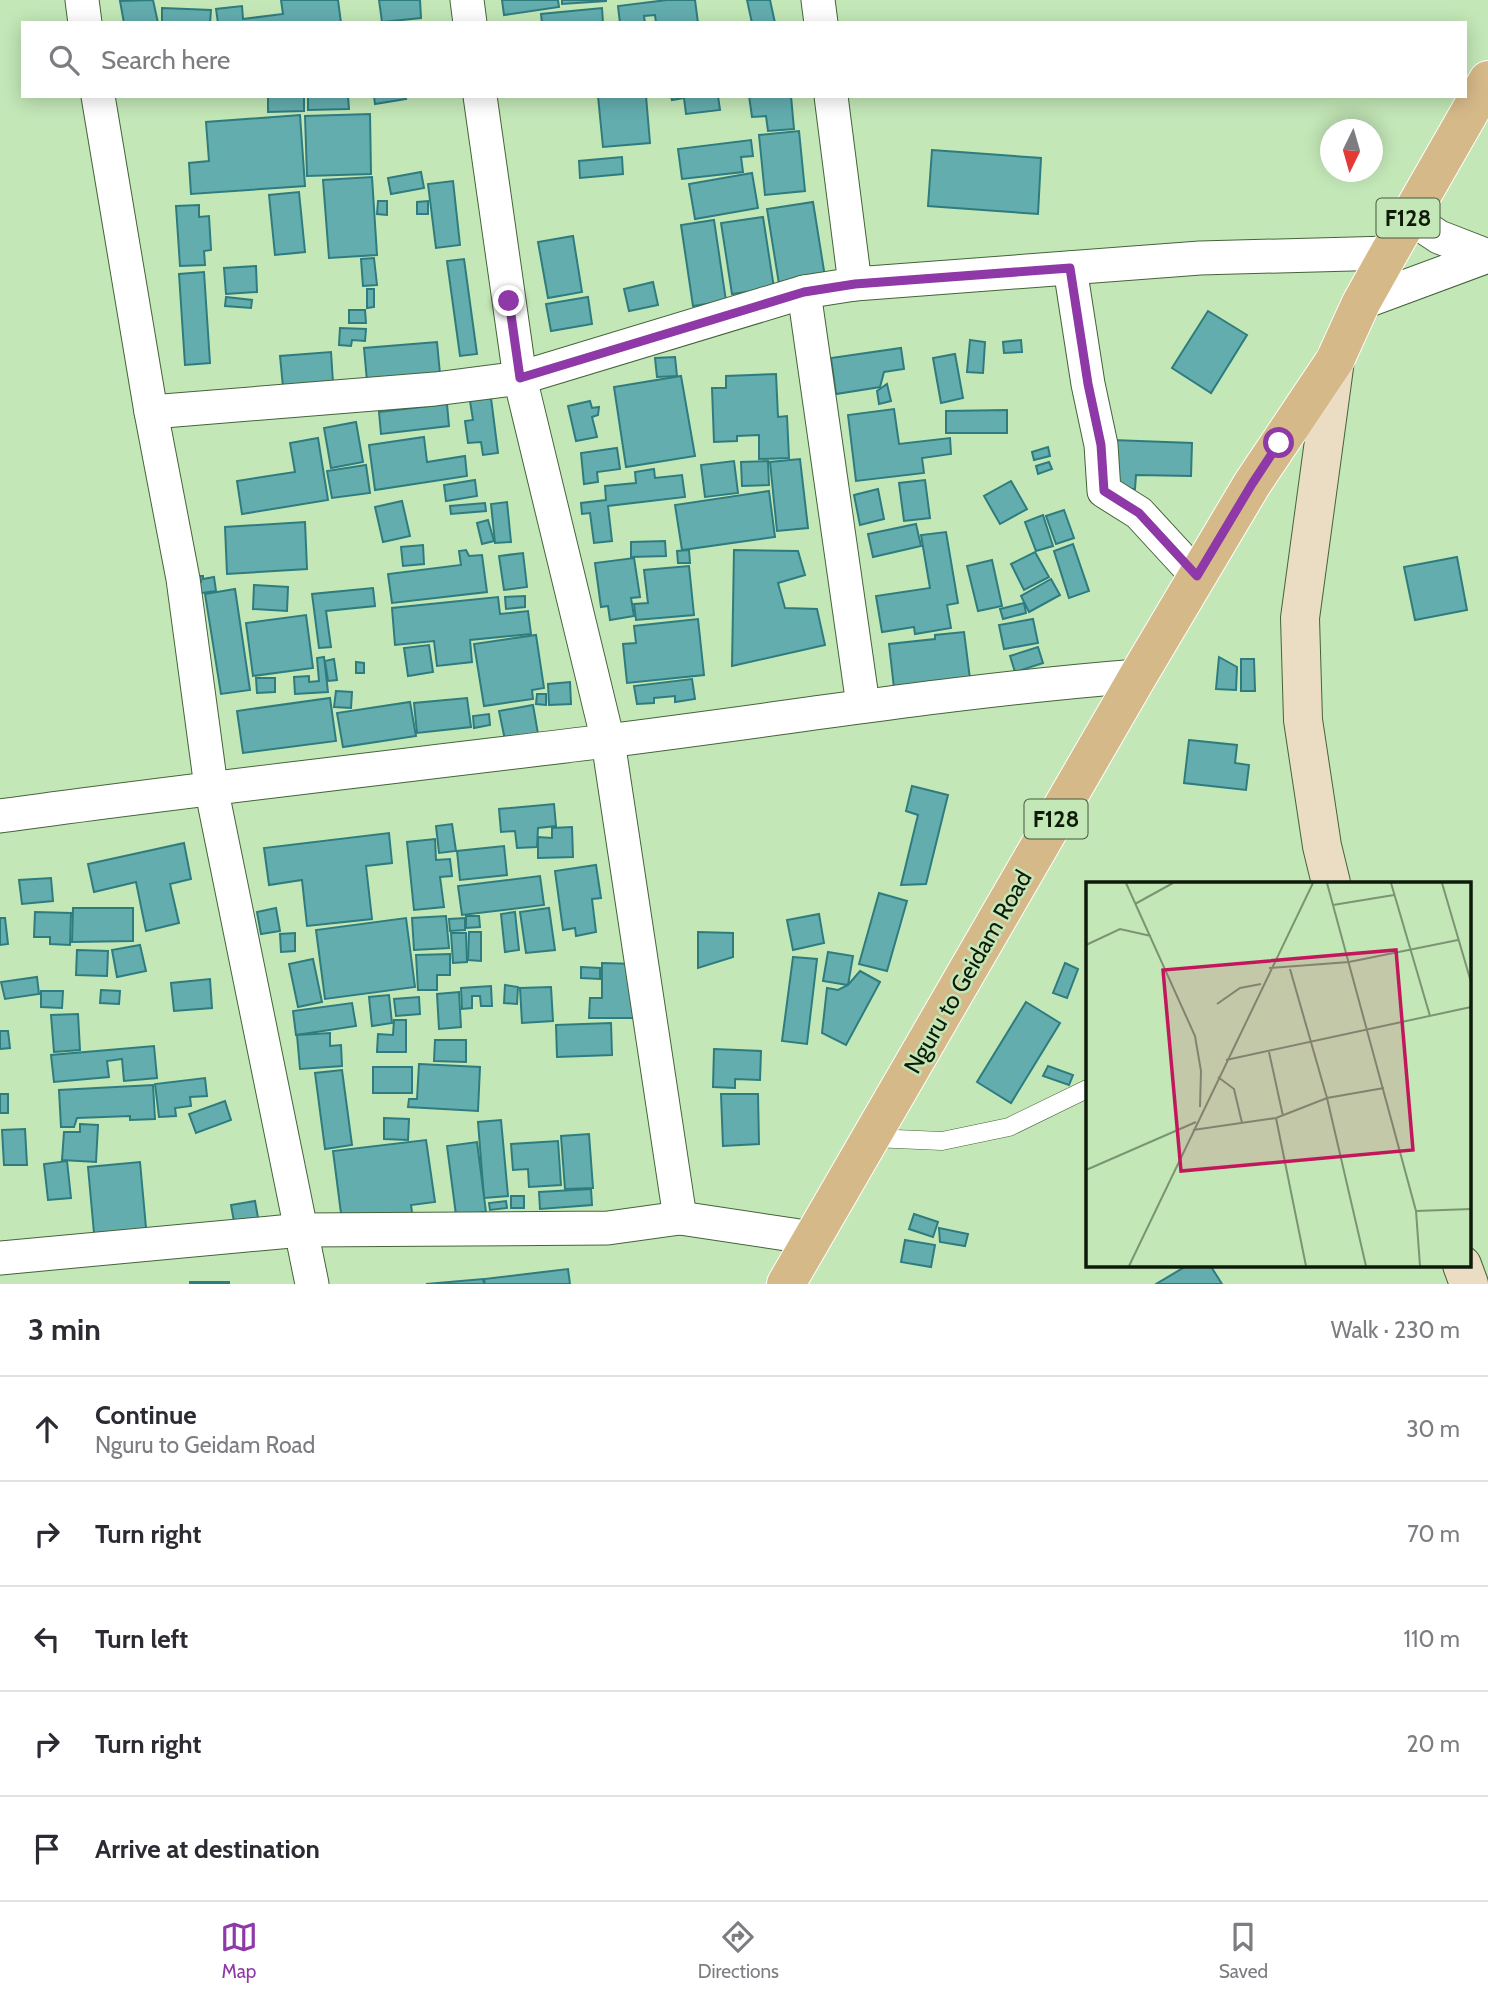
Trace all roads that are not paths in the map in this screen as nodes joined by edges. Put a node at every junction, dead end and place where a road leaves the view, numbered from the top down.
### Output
1 (82, 0) edge
2 (467, 0) edge
3 (818, 0) edge
4 (85, 21) edge
5 (470, 21) edge
6 (821, 21) edge
7 (1488, 80) edge
8 (98, 98) edge
9 (480, 98) edge
10 (831, 98) edge
11 (1409, 217) junction
12 (1389, 253) junction
13 (1488, 256) edge
14 (1070, 268) junction
15 (855, 284) junction
16 (804, 292) junction
17 (1361, 303) junction
18 (1335, 360) junction
19 (520, 378) junction
20 (151, 412) junction
21 (1197, 576) junction
22 (1138, 676) junction
23 (863, 705) junction
24 (608, 741) junction
25 (211, 787) junction
26 (0, 816) edge
27 (1331, 882) edge
28 (1086, 1089) edge
29 (872, 1138) junction
30 (680, 1218) junction
31 (302, 1230) junction
32 (813, 1238) junction
33 (0, 1258) edge
34 (1462, 1266) edge
35 (312, 1284) edge
36 (786, 1284) edge
37 (1469, 1284) edge

1 - 4 street
2 - 5 street
3 - 6 street
7 - 11 main road, Nguru to Geidam Road / F128
8 - 20 street
9 - 19 street
10 - 15 street
11 - 12 main road, Nguru to Geidam Road / F128
11 - 13 street
12 - 14 street
12 - 17 main road, Nguru to Geidam Road / F128
13 - 17 street
14 - 15 street
14 - 21 street
15 - 16 street
16 - 19 street
16 - 23 street
17 - 18 main road, Nguru to Geidam Road / F128
18 - 21 main road, Nguru to Geidam Road / F128
18 - 27 main road
19 - 20 street
19 - 24 street
20 - 25 street
21 - 22 main road, Nguru to Geidam Road / F128
22 - 23 street
22 - 29 main road, Nguru to Geidam Road / F128
23 - 24 street
24 - 25 street
24 - 30 street
25 - 26 street
25 - 31 street
28 - 29 lane
29 - 32 main road, Nguru to Geidam Road / F128
30 - 31 street
30 - 32 street
31 - 33 street
31 - 35 street
32 - 36 main road, Nguru to Geidam Road / F128
34 - 37 main road

